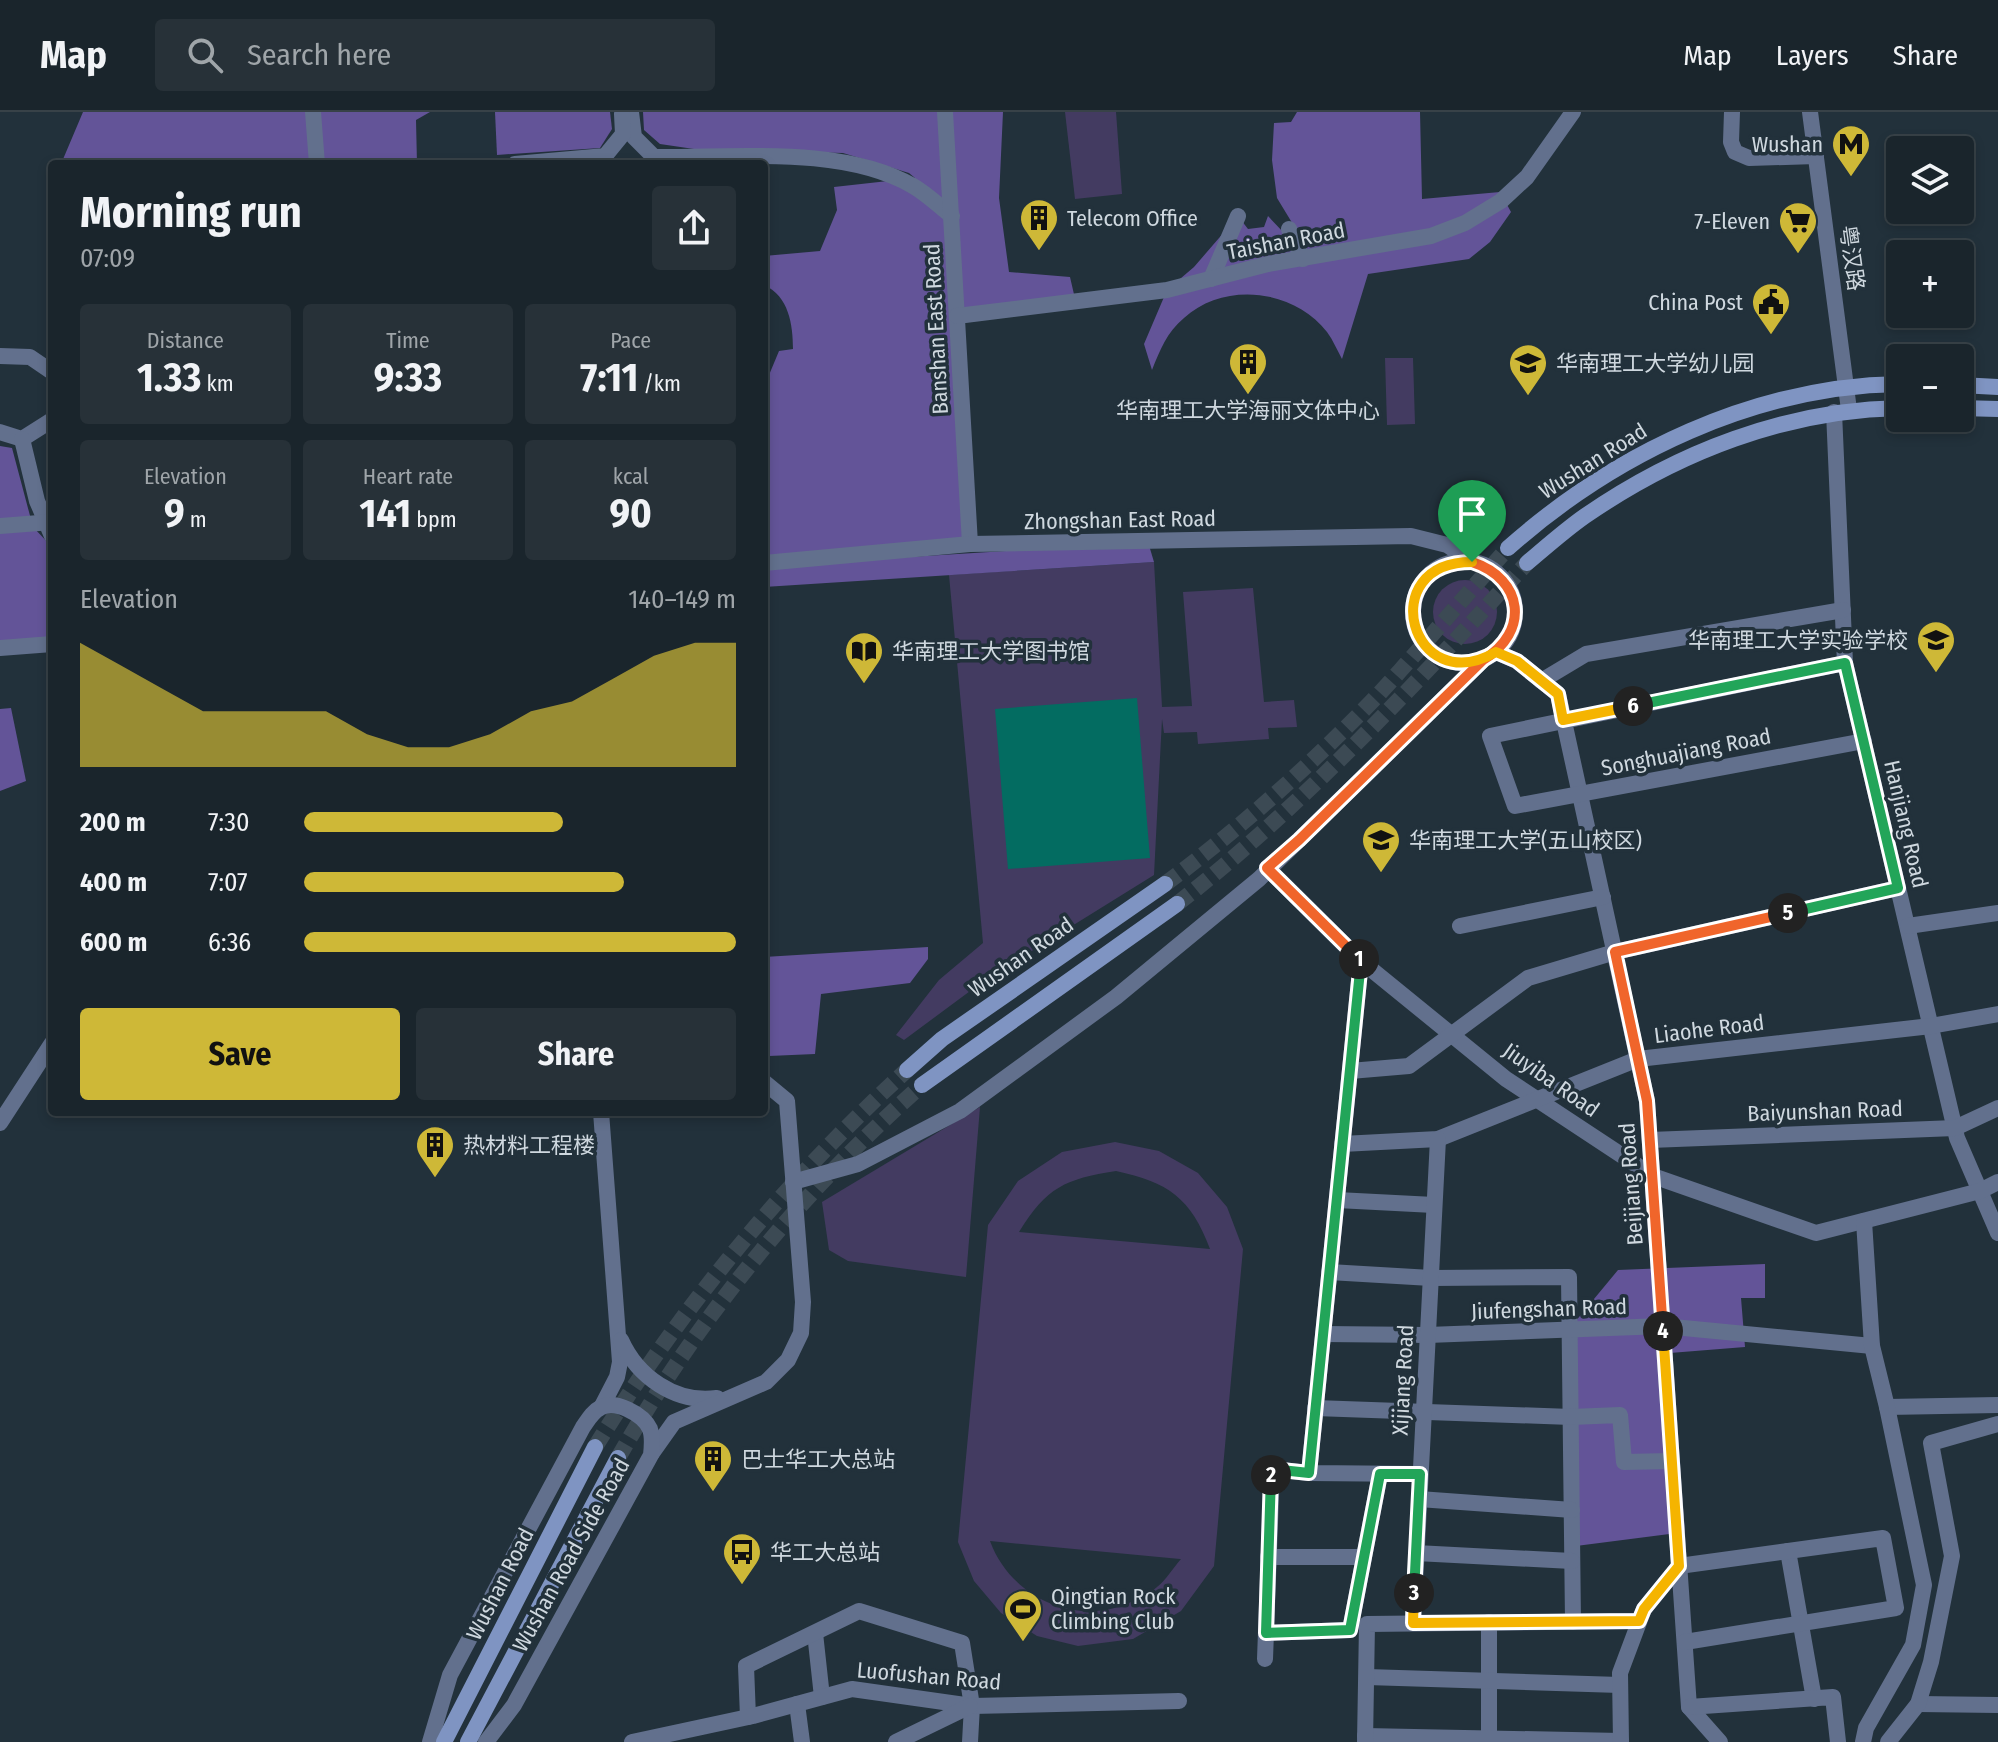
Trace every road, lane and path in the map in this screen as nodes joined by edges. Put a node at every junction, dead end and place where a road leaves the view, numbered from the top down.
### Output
1 (313, 112) edge
2 (622, 112) edge
3 (631, 112) edge
4 (945, 112) edge
5 (1573, 112) edge
6 (1732, 112) edge
7 (1810, 112) edge
8 (1816, 156) junction
9 (317, 160) edge
10 (560, 160) edge
11 (952, 216) junction
12 (1238, 216) dead end
13 (1289, 229) dead end
14 (1303, 259) junction
15 (1211, 279) junction
16 (957, 316) junction
17 (0, 356) edge
18 (48, 369) edge
19 (1886, 385) edge
20 (1974, 386) edge
21 (1998, 387) edge
22 (1847, 388) junction
23 (1974, 408) edge
24 (1886, 409) edge
25 (1998, 409) edge
26 (1841, 411) junction
27 (48, 423) edge
28 (0, 432) edge
29 (22, 439) junction
30 (48, 523) edge
31 (0, 526) edge
32 (48, 527) edge
33 (970, 544) junction
34 (1508, 548) tunnel mouth
35 (1472, 562) junction
36 (768, 563) edge
37 (1527, 563) tunnel mouth
38 (1843, 610) junction
39 (48, 644) edge
40 (0, 648) edge
41 (1490, 656) junction
42 (1845, 663) junction
43 (1541, 681) junction
44 (1563, 720) junction
45 (1864, 741) junction
46 (1580, 794) junction
47 (1267, 868) junction
48 (1165, 884) tunnel mouth
49 (1898, 888) junction
50 (1603, 897) junction
51 (1177, 904) tunnel mouth
52 (1998, 913) edge
53 (1460, 926) dead end
54 (1908, 926) junction
55 (1615, 952) junction
56 (1361, 961) junction
57 (1998, 1014) edge
58 (1931, 1026) junction
59 (1452, 1034) junction
60 (48, 1049) edge
61 (1638, 1059) junction
62 (907, 1070) tunnel mouth
63 (1350, 1071) junction
64 (768, 1085) edge
65 (922, 1085) tunnel mouth
66 (1540, 1101) junction
67 (1998, 1108) edge
68 (601, 1116) edge
69 (0, 1123) edge
70 (1955, 1128) junction
71 (1438, 1139) junction
72 (1650, 1140) junction
73 (1342, 1144) junction
74 (1653, 1176) junction
75 (793, 1182) junction
76 (1998, 1182) edge
77 (1980, 1191) junction
78 (1337, 1200) junction
79 (1434, 1205) junction
80 (1864, 1221) junction
81 (1998, 1233) edge
82 (1329, 1272) junction
83 (1431, 1278) junction
84 (1663, 1326) junction
85 (616, 1329) junction
86 (1570, 1330) junction
87 (1323, 1334) junction
88 (1428, 1335) junction
89 (1872, 1346) junction
90 (738, 1395) junction
91 (1998, 1405) edge
92 (602, 1406) junction
93 (1887, 1407) junction
94 (1315, 1408) junction
95 (1424, 1410) junction
96 (1571, 1417) junction
97 (1998, 1424) edge
98 (595, 1447) tunnel mouth
99 (651, 1455) junction
100 (618, 1458) tunnel mouth
101 (1672, 1461) junction
102 (1309, 1473) junction
103 (1380, 1474) junction
104 (1420, 1474) junction
105 (1419, 1499) junction
106 (1572, 1510) junction
107 (1788, 1551) junction
108 (1416, 1553) junction
109 (1268, 1557) junction
110 (1364, 1557) junction
111 (1572, 1561) junction
112 (1679, 1566) junction
113 (1639, 1621) junction
114 (1489, 1622) junction
115 (1573, 1622) junction
116 (1413, 1623) junction
117 (1801, 1623) junction
118 (815, 1633) junction
119 (1266, 1633) junction
120 (1685, 1642) junction
121 (1265, 1659) dead end
122 (1367, 1677) junction
123 (1489, 1681) junction
124 (1620, 1685) junction
125 (822, 1697) junction
126 (1814, 1699) junction
127 (1179, 1701) dead end
128 (797, 1704) junction
129 (1918, 1704) junction
130 (1998, 1705) edge
131 (972, 1706) junction
132 (1689, 1707) junction
133 (748, 1717) junction
134 (1365, 1739) edge
135 (1489, 1740) edge
136 (1621, 1741) edge
137 (430, 1742) edge
138 (444, 1742) edge
139 (468, 1742) edge
140 (486, 1742) edge
141 (632, 1742) edge
142 (802, 1742) edge
143 (896, 1742) edge
144 (970, 1742) edge
145 (1720, 1742) edge
146 (1838, 1742) edge
147 (1863, 1742) edge
148 (1888, 1742) edge

1 - 9 street
2 - 10 street
3 - 11 street
4 - 11 street, Banshan East Road
5 - 14 street, Taishan Road
6 - 8 street
7 - 8 street, 粤汉路
8 - 22 street, 粤汉路
11 - 16 street, Banshan East Road
12 - 15 street
13 - 14 street
14 - 15 street, Taishan Road
15 - 16 street, Taishan Road
16 - 33 street, Banshan East Road
17 - 18 street
19 - 22 main road, Wushan Road
20 - 21 main road
22 - 26 street, 粤汉路
22 - 34 main road, Wushan Road
23 - 25 main road
24 - 26 main road, Wushan Road
26 - 37 main road, Wushan Road
26 - 38 street, Hanjiang Road
27 - 29 street
28 - 29 street
29 - 30 street
31 - 32 street
33 - 35 street, Zhongshan East Road
33 - 36 street, Zhongshan East Road
35 - 41 street
35 - 41 street
38 - 42 street, Hanjiang Road
38 - 43 street
39 - 40 street
41 - 43 street, Beijiang Road
41 - 47 street
42 - 44 street
42 - 45 street, Hanjiang Road
43 - 44 street, Beijiang Road
44 - 46 street, Beijiang Road
44 - 46 street, Songhuajiang Road
45 - 46 street, Songhuajiang Road
45 - 49 street, Hanjiang Road
46 - 50 street, Beijiang Road
47 - 56 street, Jiuyiba Road
47 - 75 street
48 - 62 main road, Wushan Road
49 - 54 street, Hanjiang Road
49 - 55 street
50 - 53 street
50 - 55 street, Beijiang Road
51 - 65 main road, Wushan Road
52 - 54 street
54 - 58 street, Hanjiang Road
55 - 59 street
55 - 61 street, Beijiang Road
56 - 59 street, Jiuyiba Road
56 - 63 street
57 - 58 street, Liaohe Road
58 - 61 street, Liaohe Road
58 - 70 street, Hanjiang Road
59 - 63 street
59 - 66 street, Jiuyiba Road
60 - 69 street
61 - 66 street, Liaohe Road
61 - 72 street, Beijiang Road
63 - 73 street
64 - 75 street
66 - 71 street, Liaohe Road
66 - 74 street, Jiuyiba Road
67 - 70 street, Baiyunshan Road
68 - 85 street
70 - 72 street, Baiyunshan Road
70 - 77 street, Hanjiang Road
71 - 73 street, Liaohe Road
71 - 79 street, Xijiang Road
72 - 74 street, Beijiang Road
73 - 78 street
74 - 80 street, Jiuyiba Road
74 - 84 street, Beijiang Road
75 - 90 street
76 - 77 street, Jiuyiba Road
77 - 80 street, Jiuyiba Road
77 - 81 street, Hanjiang Road
78 - 79 street
78 - 82 street
79 - 83 street, Xijiang Road
80 - 89 street
82 - 83 street
82 - 87 street
83 - 86 street
83 - 88 street, Xijiang Road
84 - 86 street, Jiufengshan Road
84 - 89 street, Jiufengshan Road
84 - 101 street, Beijiang Road
85 - 90 street
85 - 92 street
86 - 88 street, Jiufengshan Road
86 - 96 street
87 - 88 street, Jiufengshan Road
87 - 94 street
88 - 95 street, Xijiang Road
89 - 93 street
90 - 99 street
91 - 93 street
92 - 99 street, Wushan Road Side Road
92 - 137 street
93 - 147 street
94 - 95 street
94 - 102 street
95 - 96 street
95 - 104 street, Xijiang Road
96 - 101 street
96 - 106 street
97 - 129 street
98 - 138 main road, Wushan Road
99 - 140 street, Wushan Road Side Road
100 - 139 main road, Wushan Road
101 - 112 street, Beijiang Road
102 - 103 street
102 - 109 street
103 - 104 street
103 - 110 street
104 - 105 street, Xijiang Road
105 - 106 street
105 - 108 street, Xijiang Road
106 - 111 street
107 - 112 street
107 - 117 street
107 - 117 street
108 - 111 street
108 - 116 street, Xijiang Road
109 - 110 street
109 - 119 street
110 - 119 street
111 - 115 street
112 - 113 street
112 - 120 street, Beijiang Road
113 - 115 street
113 - 124 street
114 - 115 street
114 - 116 street
114 - 123 street
116 - 122 street
117 - 120 street
117 - 126 street
118 - 125 street
118 - 131 street
118 - 133 street
119 - 121 street
120 - 132 street, Beijiang Road
122 - 123 street
122 - 134 street
123 - 124 street
123 - 135 street
124 - 136 street
125 - 128 street, Luofushan Road
125 - 131 street, Luofushan Road
126 - 132 street
126 - 146 street
127 - 131 street, Luofushan Road
128 - 133 street, Luofushan Road
128 - 142 street
129 - 130 street
129 - 148 street
131 - 143 street
131 - 144 street
132 - 145 street
133 - 141 street, Luofushan Road
134 - 135 street
135 - 136 street

